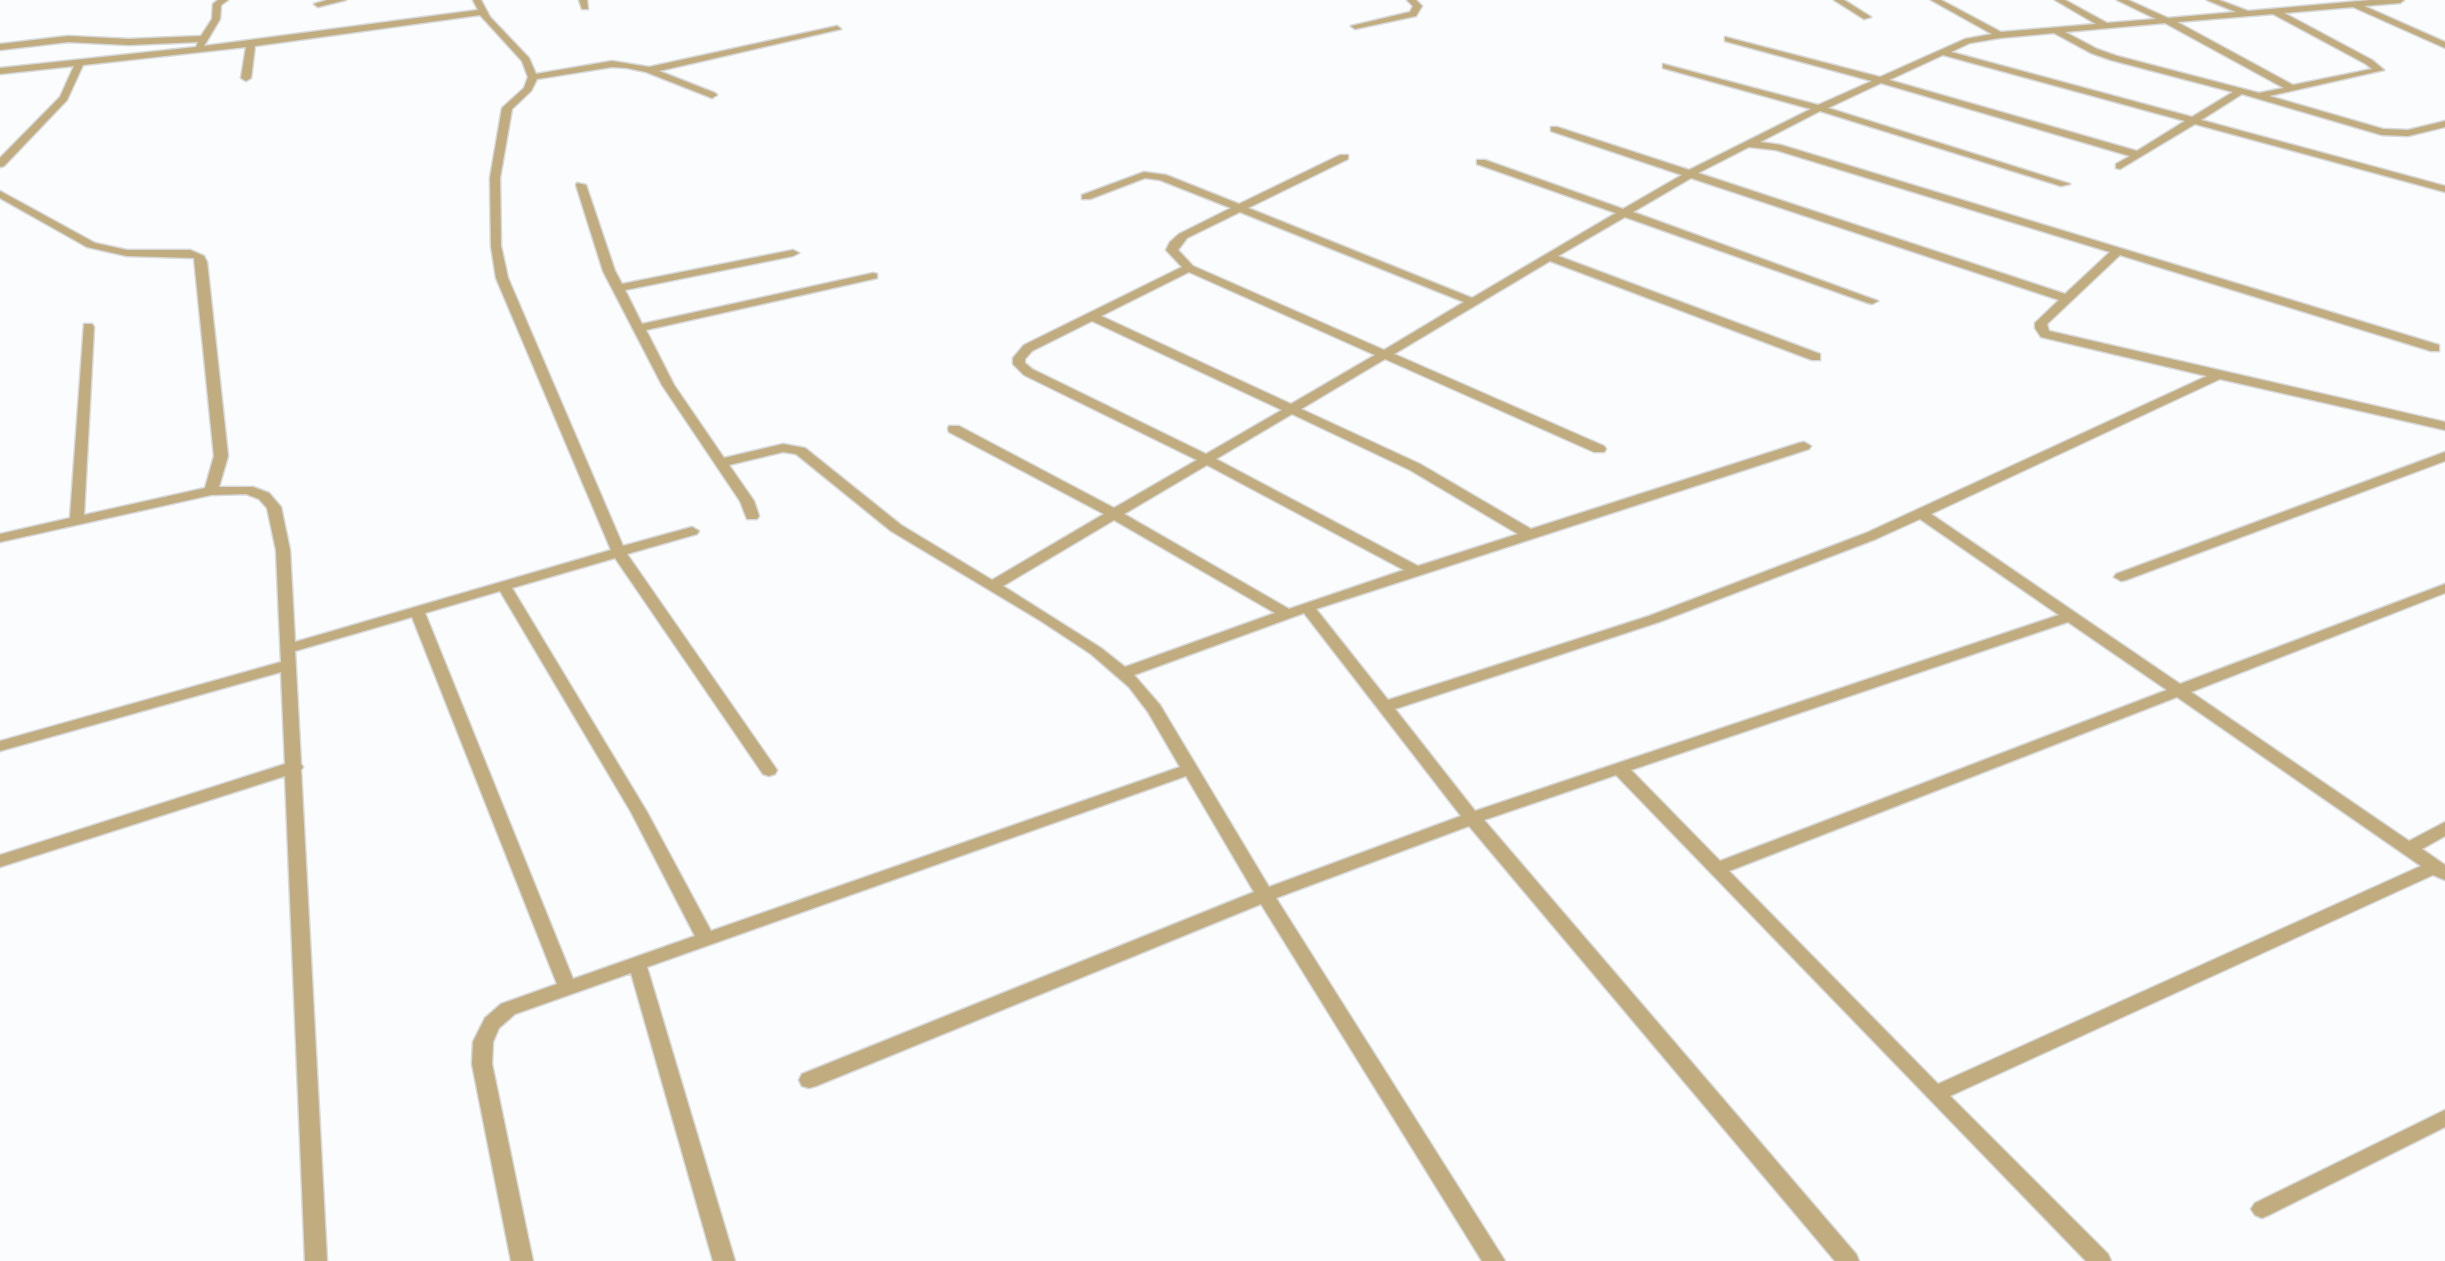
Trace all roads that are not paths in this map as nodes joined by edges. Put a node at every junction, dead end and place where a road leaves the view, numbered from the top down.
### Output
1 (224, 0) edge
2 (342, 0) edge
3 (477, 0) edge
4 (1411, 0) edge
5 (1838, 0) edge
6 (1935, 0) edge
7 (2059, 0) edge
8 (2121, 0) edge
9 (2211, 0) edge
10 (2309, 0) edge
11 (2400, 0) edge
12 (318, 4) dead end
13 (2356, 5) junction
14 (2329, 7) junction
15 (482, 12) junction
16 (2276, 12) junction
17 (2249, 14) junction
18 (1868, 17) dead end
19 (2168, 21) junction
20 (1355, 26) dead end
21 (2106, 27) junction
22 (837, 30) dead end
23 (2057, 31) junction
24 (2000, 35) junction
25 (204, 39) junction
26 (1728, 39) dead end
27 (251, 44) junction
28 (2445, 45) edge
29 (0, 46) edge
30 (196, 51) junction
31 (1941, 52) junction
32 (79, 64) junction
33 (1666, 66) dead end
34 (649, 70) junction
35 (0, 71) edge
36 (533, 76) junction
37 (246, 78) dead end
38 (1880, 80) junction
39 (2293, 89) junction
40 (2241, 91) junction
41 (712, 95) dead end
42 (2259, 96) junction
43 (1819, 108) junction
44 (2192, 121) junction
45 (2445, 124) edge
46 (1554, 129) dead end
47 (1749, 144) junction
48 (2139, 155) junction
49 (1344, 157) dead end
50 (2, 160) edge
51 (1480, 162) dead end
52 (2120, 166) dead end
53 (1690, 174) junction
54 (2065, 184) dead end
55 (581, 185) dead end
56 (2445, 189) edge
57 (0, 194) edge
58 (1086, 197) dead end
59 (1238, 208) junction
60 (1624, 214) junction
61 (2118, 252) junction
62 (793, 253) dead end
63 (1550, 257) junction
64 (1189, 268) junction
65 (873, 276) dead end
66 (618, 288) junction
67 (2067, 299) junction
68 (1872, 301) dead end
69 (1473, 302) junction
70 (1092, 316) junction
71 (88, 327) dead end
72 (639, 328) junction
73 (2435, 348) dead end
74 (1384, 354) junction
75 (1816, 357) dead end
76 (2219, 375) junction
77 (1292, 409) junction
78 (2445, 426) edge
79 (954, 429) dead end
80 (1804, 446) dead end
81 (1599, 449) dead end
82 (2445, 456) edge
83 (1206, 459) junction
84 (720, 463) junction
85 (211, 491) junction
86 (1114, 514) junction
87 (1922, 514) junction
88 (752, 516) dead end
89 (77, 520) junction
90 (692, 531) dead end
91 (1530, 535) junction
92 (0, 538) edge
93 (620, 553) junction
94 (1417, 571) junction
95 (2121, 577) dead end
96 (504, 586) junction
97 (992, 586) junction
98 (2445, 588) edge
99 (1307, 607) junction
100 (417, 611) junction
101 (1287, 614) junction
102 (2071, 616) junction
103 (287, 657) junction
104 (1122, 674) junction
105 (2178, 691) junction
106 (1385, 707) junction
107 (0, 746) edge
108 (294, 767) junction
109 (1619, 768) junction
110 (1190, 769) junction
111 (769, 770) dead end
112 (1472, 818) junction
113 (2445, 828) edge
114 (2409, 849) junction
115 (0, 861) edge
116 (1717, 870) junction
117 (2440, 870) edge
118 (1265, 895) junction
119 (706, 939) junction
120 (637, 963) junction
121 (567, 987) junction
122 (808, 1080) dead end
123 (1935, 1094) junction
124 (2445, 1118) edge
125 (2262, 1209) dead end
126 (316, 1261) edge
127 (522, 1261) edge
128 (724, 1261) edge
129 (1494, 1261) edge
130 (1848, 1261) edge
131 (2100, 1261) edge

1 - 25 street
2 - 12 street
3 - 15 street
4 - 20 street
5 - 18 street
6 - 24 street
7 - 21 street
8 - 19 street
9 - 17 street
10 - 14 street
11 - 13 street
13 - 14 street
13 - 28 street
14 - 16 street
15 - 27 street
15 - 36 street
16 - 17 street
16 - 39 street
17 - 19 street
19 - 21 street
19 - 39 street
21 - 23 street
22 - 34 street
23 - 24 street
23 - 40 street
24 - 31 street
25 - 29 street
25 - 30 street
26 - 38 street
27 - 30 street
27 - 37 street
30 - 32 street
31 - 38 street
31 - 44 street
32 - 35 street
32 - 50 street
33 - 43 street
34 - 36 street
34 - 41 street
36 - 93 street
38 - 43 street
38 - 48 street
39 - 42 street
40 - 42 street
40 - 44 street
42 - 45 street
43 - 47 street
43 - 54 street
44 - 48 street
44 - 56 street
46 - 53 street
47 - 53 street
47 - 61 street
48 - 52 street
49 - 59 street
51 - 60 street
53 - 60 street
53 - 67 street
55 - 66 street
57 - 85 street
58 - 59 street
59 - 64 street
59 - 69 street
60 - 63 street
60 - 68 street
61 - 67 street
61 - 73 street
62 - 66 street
63 - 69 street
63 - 75 street
64 - 70 street
64 - 74 street
65 - 72 street
66 - 72 street
67 - 76 street
69 - 74 street
70 - 77 street
70 - 83 street
71 - 89 street
72 - 84 street
74 - 77 street
74 - 81 street
76 - 78 street
76 - 87 street
77 - 83 street
77 - 91 street
79 - 86 street
80 - 91 street
82 - 95 street
83 - 86 street
83 - 94 street
84 - 88 street
84 - 97 street
85 - 89 street
85 - 103 street
86 - 97 street
86 - 101 street
87 - 102 street
87 - 106 street
89 - 92 street
90 - 93 street
91 - 94 street
93 - 96 street
93 - 111 street
94 - 99 street
96 - 100 street
96 - 119 street
97 - 104 street
98 - 105 street
99 - 101 street
99 - 106 street
100 - 103 street
100 - 121 street
101 - 104 street
102 - 105 street
102 - 109 street
103 - 107 street
103 - 108 street
104 - 110 street
105 - 114 street
105 - 116 street
106 - 112 street
108 - 115 street
108 - 126 street
109 - 112 street
109 - 116 street
110 - 118 street
110 - 119 street
112 - 118 street
112 - 130 street
113 - 114 street
114 - 117 street
116 - 123 street
117 - 123 street
118 - 122 street
118 - 129 street
119 - 120 street
120 - 121 street
120 - 128 street
121 - 127 street
123 - 131 street
124 - 125 street

